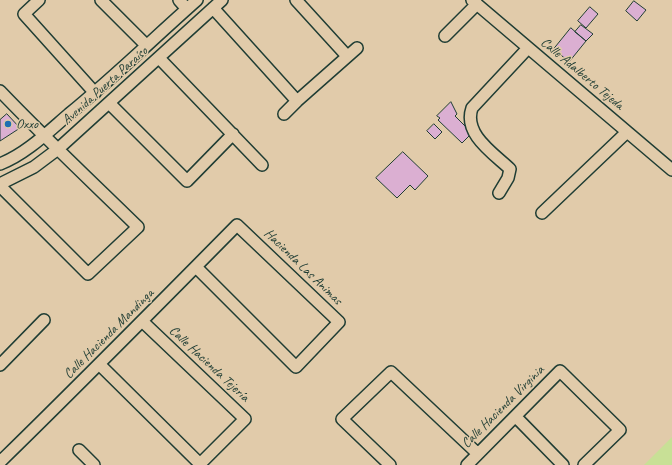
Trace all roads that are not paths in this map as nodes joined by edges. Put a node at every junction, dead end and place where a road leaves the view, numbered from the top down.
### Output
1 (39, 0) edge
2 (101, 0) edge
3 (179, 0) edge
4 (196, 0) edge
5 (296, 0) edge
6 (475, 2) edge
7 (218, 4) edge
8 (187, 9) junction
9 (445, 36) dead end
10 (146, 45) junction
11 (357, 48) dead end
12 (528, 48) junction
13 (347, 56) junction
14 (159, 58) junction
15 (0, 91) edge
16 (95, 93) junction
17 (297, 100) junction
18 (108, 104) junction
19 (284, 114) dead end
20 (627, 132) junction
21 (233, 134) junction
22 (43, 136) junction
23 (58, 148) junction
24 (0, 164) edge
25 (262, 165) dead end
26 (672, 170) edge
27 (0, 185) edge
28 (499, 193) dead end
29 (542, 213) dead end
30 (237, 225) joint
31 (196, 267) junction
32 (44, 320) dead end
33 (142, 322) junction
34 (0, 365) edge
35 (100, 365) junction
36 (516, 417) junction
37 (79, 450) dead end
38 (472, 461) edge
39 (0, 462) edge
40 (94, 465) edge
41 (390, 465) edge
42 (563, 465) edge
43 (584, 465) edge

1 - 16 street
2 - 10 street
3 - 8 street
4 - 8 street, Avenida Puerta Paraíso
5 - 13 street
6 - 9 street
6 - 12 street, Calle Adalberto Tejeda
7 - 14 street, Avenida Puerta Paraíso
7 - 17 street
8 - 10 street, Avenida Puerta Paraíso
10 - 16 street, Avenida Puerta Paraíso
11 - 13 street
12 - 20 street, Calle Adalberto Tejeda
12 - 28 street
13 - 17 street
14 - 18 street, Avenida Puerta Paraíso
14 - 21 street
15 - 22 street
16 - 22 street, Avenida Puerta Paraíso
17 - 19 street
18 - 21 street
18 - 23 street, Avenida Puerta Paraíso
20 - 26 street, Calle Adalberto Tejeda
20 - 29 street
21 - 25 street
22 - 23 street
22 - 24 street, Avenida Puerta Paraíso
23 - 27 street, Avenida Puerta Paraíso
23 - 27 street
30 - 31 street, Calle Hacienda Mandinga
30 - 31 street, Hacienda Las Animas
31 - 33 street, Calle Hacienda Mandinga
32 - 34 street
33 - 35 street, Calle Hacienda Mandinga
33 - 35 street, Calle Hacienda Tejería
35 - 39 street, Calle Hacienda Mandinga
36 - 38 street, Calle Hacienda Virginia
36 - 42 street
36 - 43 street, Calle Hacienda Virginia
37 - 40 street
38 - 41 street

